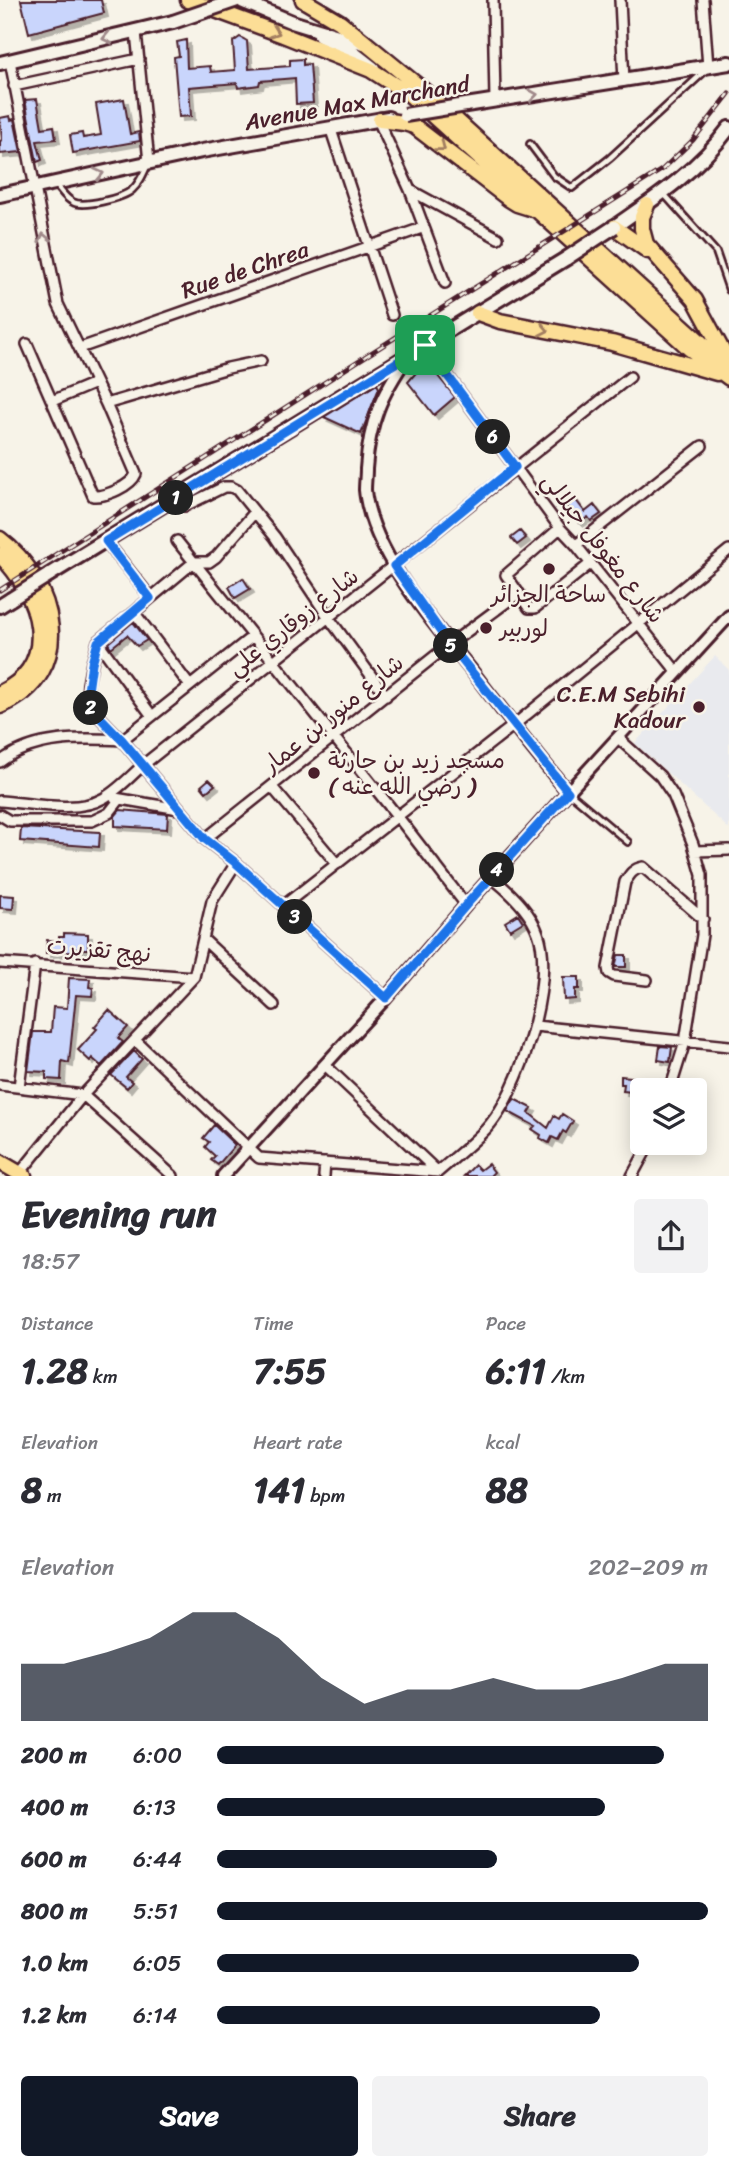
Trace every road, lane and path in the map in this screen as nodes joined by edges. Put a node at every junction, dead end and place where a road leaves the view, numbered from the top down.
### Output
1 (188, 0) edge
2 (237, 0) edge
3 (303, 0) edge
4 (493, 0) edge
5 (620, 0) edge
6 (703, 0) edge
7 (292, 22) junction
8 (135, 32) junction
9 (373, 48) junction
10 (139, 59) junction
11 (5, 62) edge
12 (718, 66) edge
13 (624, 81) junction
14 (15, 86) junction
15 (410, 95) junction
16 (495, 100) junction
17 (379, 120) junction
18 (729, 128) edge
19 (331, 130) junction
20 (530, 144) dead end
21 (149, 162) junction
22 (55, 185) junction
23 (34, 188) junction
24 (410, 190) junction
25 (662, 192) junction
26 (3, 195) edge
27 (647, 205) junction
28 (538, 210) junction
29 (614, 227) junction
30 (422, 228) junction
31 (498, 238) dead end
32 (368, 246) junction
33 (657, 258) junction
34 (445, 283) dead end
35 (729, 290) edge
36 (478, 313) junction
37 (392, 315) dead end
38 (27, 344) dead end
39 (425, 345) junction
40 (80, 348) junction
41 (409, 355) junction
42 (261, 361) dead end
43 (728, 370) edge
44 (630, 377) dead end
45 (95, 383) junction
46 (52, 401) junction
47 (106, 404) junction
48 (702, 446) dead end
49 (515, 467) junction
50 (174, 500) junction
51 (254, 513) junction
52 (560, 528) junction
53 (0, 539) edge
54 (106, 541) junction
55 (177, 541) dead end
56 (576, 545) junction
57 (729, 550) edge
58 (0, 555) edge
59 (194, 562) junction
60 (590, 564) junction
61 (394, 566) junction
62 (519, 593) junction
63 (150, 598) junction
64 (6, 603) edge
65 (134, 612) junction
66 (729, 616) edge
67 (329, 618) junction
68 (638, 622) junction
69 (253, 636) junction
70 (98, 642) junction
71 (450, 645) junction
72 (275, 661) junction
73 (677, 673) junction
74 (190, 686) junction
75 (0, 693) edge
76 (386, 696) junction
77 (0, 706) edge
78 (152, 716) junction
79 (513, 725) junction
80 (334, 737) junction
81 (618, 738) junction
82 (122, 740) junction
83 (0, 762) edge
84 (143, 765) junction
85 (272, 787) junction
86 (568, 792) junction
87 (107, 797) junction
88 (120, 799) junction
89 (0, 801) edge
90 (179, 808) junction
91 (0, 815) edge
92 (398, 817) junction
93 (205, 839) junction
94 (628, 842) dead end
95 (695, 850) junction
96 (729, 850) edge
97 (236, 863) junction
98 (337, 864) junction
99 (491, 877) junction
100 (466, 905) junction
101 (283, 906) junction
102 (703, 919) junction
103 (203, 939) junction
104 (0, 963) edge
105 (36, 964) junction
106 (194, 977) junction
107 (647, 980) dead end
108 (386, 998) junction
109 (274, 1005) dead end
110 (535, 1026) junction
111 (135, 1040) junction
112 (685, 1042) junction
113 (729, 1046) edge
114 (325, 1065) junction
115 (674, 1078) edge
116 (0, 1085) edge
117 (19, 1087) junction
118 (83, 1095) junction
119 (249, 1148) junction
120 (643, 1155) edge
121 (0, 1162) edge
122 (325, 1163) junction
123 (387, 1172) edge
124 (440, 1174) edge
125 (22, 1175) edge
126 (173, 1176) edge
127 (223, 1176) edge
128 (324, 1176) edge
129 (632, 1176) edge

1 -> 15 main road
2 - 7 main road
2 - 8 main road, bridge
3 - 9 main road
4 - 16 street
5 - 13 street
6 - 12 street
7 - 9 main road
7 - 15 main road
8 - 10 street
8 -> 11 main road
9 - 43 main road
10 - 14 street
10 - 21 street
11 - 14 street
12 - 13 main road, Avenue Max Marchand
12 - 20 lane
16 -> 13 main road, Avenue Max Marchand
14 - 23 street
15 - 28 main road
16 - 17 main road, Avenue Max Marchand, bridge
17 - 19 main road, Avenue Max Marchand
17 - 24 street
17 -> 28 main road
18 - 25 main road
19 - 21 main road, Avenue Max Marchand
19 - 32 street
22 -> 21 main road, Avenue Max Marchand
21 - 22 lane
22 - 23 main road, Avenue Max Marchand
23 - 26 main road, Avenue Max Marchand
40 -> 23 street
24 - 30 street
24 - 31 street
25 - 27 main road
25 - 35 lane
27 - 29 main road
27 - 33 main road
28 - 43 main road
29 - 33 main road
29 - 36 main road, bridge
30 - 32 street, Rue de Chrea
30 - 34 street
32 - 37 street
32 - 40 street, Rue de Chrea
33 - 43 main road
36 - 39 main road
36 -> 43 main road
38 - 46 street
39 - 41 main road
39 - 49 street, شارع مغوفل جيلالي
40 - 45 street
41 - 50 main road
41 - 61 street
42 - 47 street
44 - 49 street, شارع زوقاري علي
45 - 46 street
45 - 47 street
46 - 47 street
48 - 56 street
49 - 52 street, شارع مغوفل جيلالي
49 - 61 street, شارع زوقاري علي
50 - 51 street
50 - 54 main road
51 - 59 street
51 - 67 street
52 - 56 street, شارع مغوفل جيلالي
52 - 62 street
53 - 77 main road
54 - 63 street
54 - 64 main road, bridge
55 - 59 street
56 - 60 street, شارع مغوفل جيلالي
57 - 68 street
58 - 75 main road
59 - 63 street
59 - 69 street
60 - 62 street
60 - 68 street, شارع مغوفل جيلالي
61 - 67 street, شارع زوقاري علي
61 - 71 street
62 - 71 street, شارع منور بن عمار
63 - 65 street
65 - 70 street
65 - 74 street
66 - 73 street
67 - 72 street, شارع زوقاري علي
67 - 76 street
68 - 73 street, شارع مغوفل جيلالي
68 - 79 street
69 - 72 street
69 - 74 street
70 - 78 street
70 - 82 street
71 - 76 street, شارع منور بن عمار
71 - 79 street
72 - 80 street
72 - 84 street, شارع زوقاري علي
73 - 81 street
74 - 78 street
76 - 80 street, شارع منور بن عمار
78 - 82 street
79 - 86 street
79 - 92 street
80 - 85 street, شارع منور بن عمار
80 - 92 street
81 - 86 street
81 - 95 street
82 - 83 street
82 - 84 street
84 - 87 street, شارع زوقاري علي
84 - 90 street
85 - 93 street, شارع منور بن عمار
85 - 98 street
86 - 94 lane
86 - 99 street
87 - 88 street
87 - 89 street
88 - 90 street
88 - 91 street
90 - 93 street
92 - 98 street
92 - 100 street
93 - 97 street
95 - 96 street
95 - 102 street
97 - 101 street
97 - 103 street
98 - 101 street
99 - 100 street
99 - 110 street
100 - 108 street
101 - 108 street
102 - 107 street
102 - 112 street
103 - 106 street
103 - 109 street
104 - 105 street, نهج تقزيرت
105 - 106 street, نهج تقزيرت
105 - 117 street
106 - 111 street
108 - 114 street
110 - 112 street
110 - 124 street
111 - 118 street
111 - 119 street
112 - 113 street
112 - 115 street
114 - 119 street
114 - 124 street
116 - 117 street
117 - 118 street
118 - 125 street
118 - 126 street
119 - 122 street
119 - 127 street
120 - 129 street
121 - 125 main road
122 - 123 street
122 - 128 street
123 - 124 street

